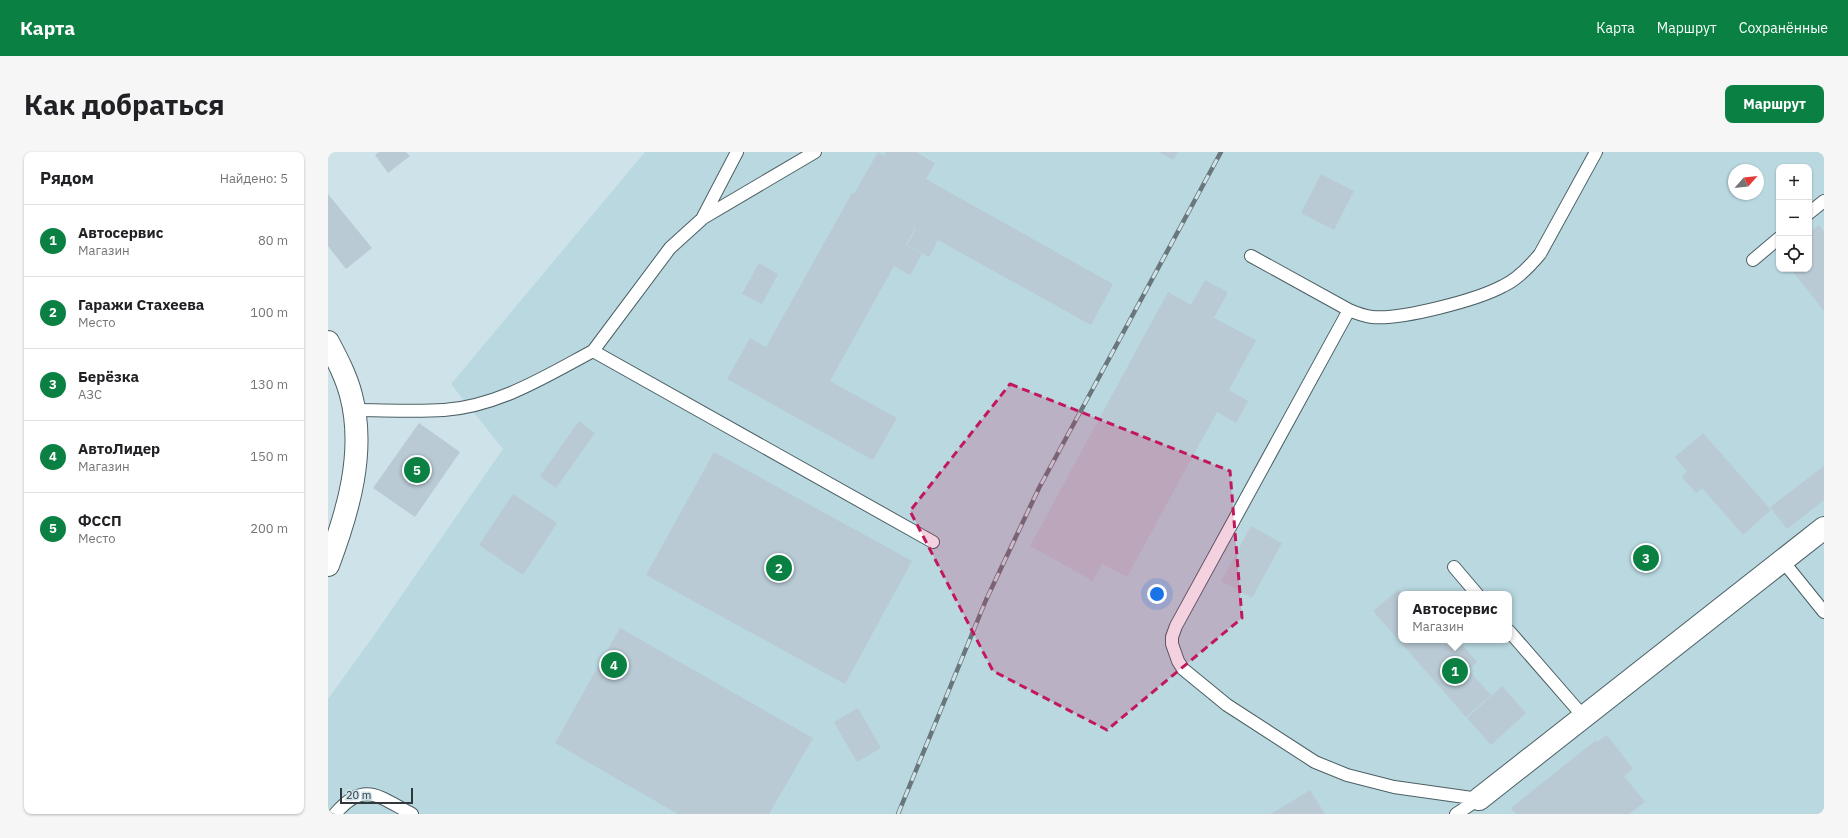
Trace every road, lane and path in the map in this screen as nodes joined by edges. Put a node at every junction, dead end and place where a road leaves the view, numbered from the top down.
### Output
1 (737, 152) edge
2 (815, 152) edge
3 (1596, 152) edge
4 (1824, 200) edge
5 (1812, 210) edge
6 (702, 219) junction
7 (1776, 241) edge
8 (1251, 256) dead end
9 (1753, 260) dead end
10 (1349, 310) junction
11 (328, 342) edge
12 (593, 351) junction
13 (353, 410) junction
14 (1824, 528) edge
15 (933, 542) dead end
16 (1782, 560) junction
17 (328, 565) edge
18 (1454, 567) dead end
19 (1474, 591) edge
20 (1824, 612) edge
21 (1512, 634) edge
22 (1583, 716) junction
23 (1478, 799) junction
24 (335, 814) edge
25 (412, 814) edge
26 (1456, 814) edge

1 - 6 lane
2 - 6 lane
3 - 10 lane
4 - 5 lane
6 - 12 lane
7 - 9 lane
8 - 10 lane
10 - 23 lane
11 - 13 street
12 - 13 lane
12 - 15 lane
13 - 17 street
14 - 16 street
16 - 20 lane
16 - 22 street
18 - 19 lane
21 - 22 lane
22 - 23 street
23 - 26 lane
24 - 25 lane

